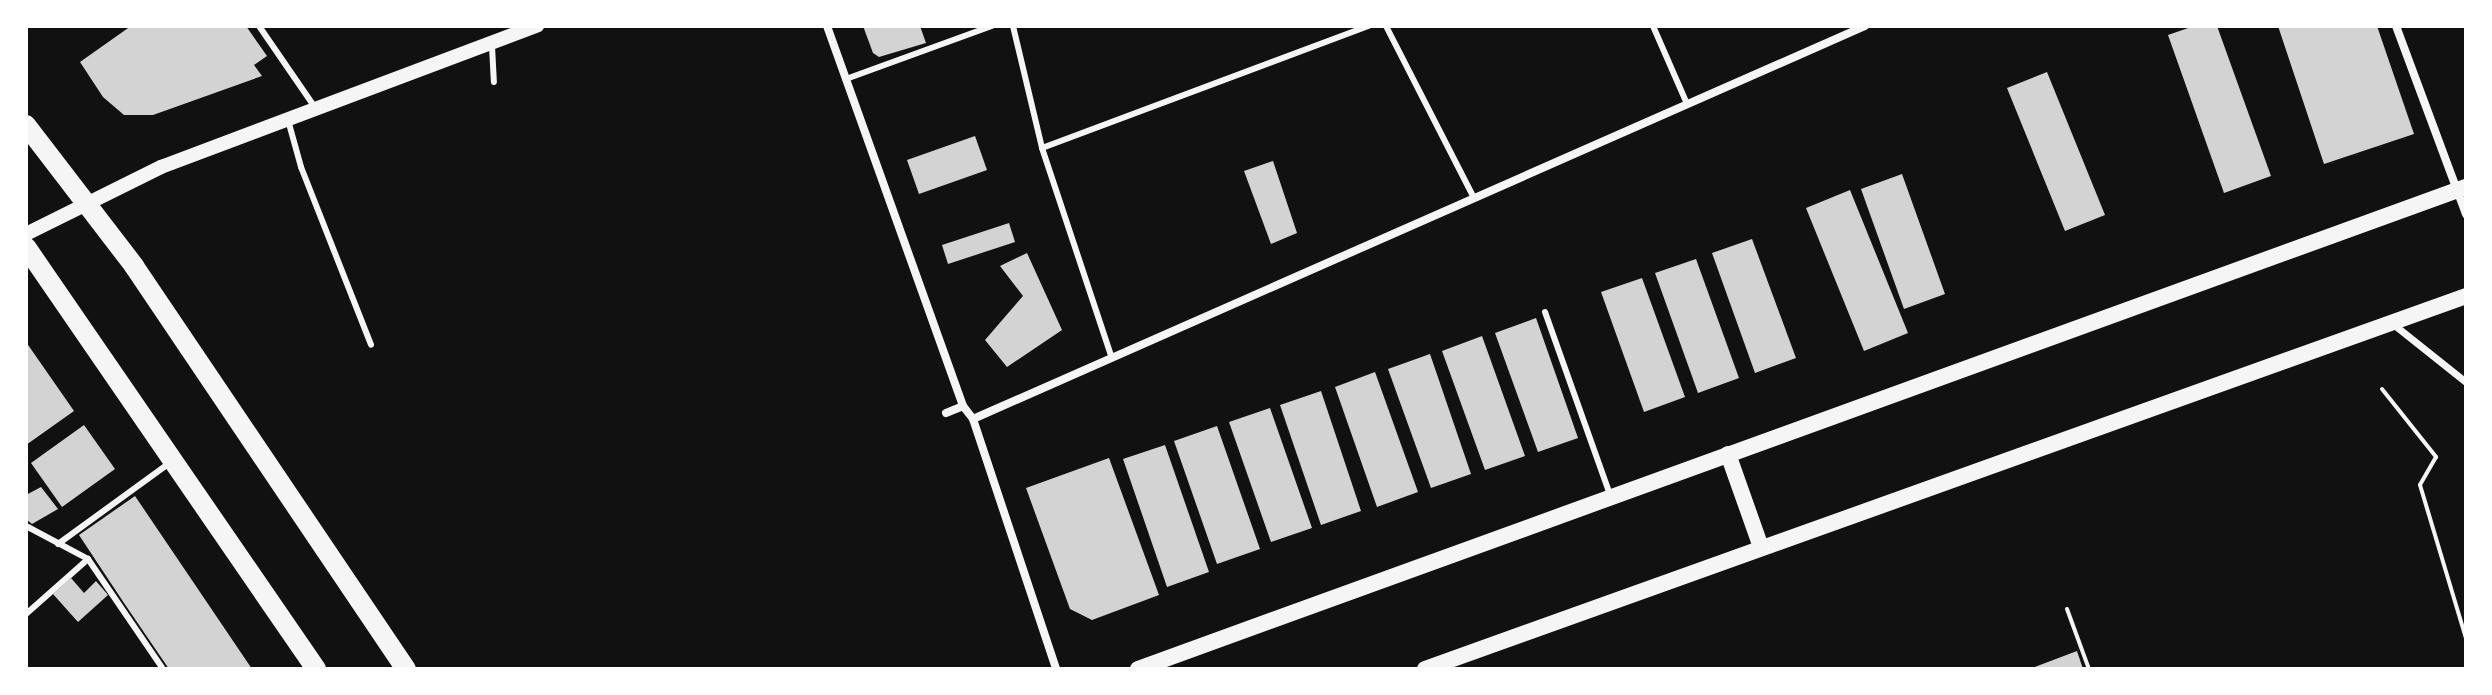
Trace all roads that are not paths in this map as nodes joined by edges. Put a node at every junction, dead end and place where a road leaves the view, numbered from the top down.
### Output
1 (259, 26) edge
2 (492, 26) edge
3 (537, 26) edge
4 (827, 26) edge
5 (992, 26) edge
6 (1013, 26) edge
7 (1369, 26) edge
8 (1386, 26) edge
9 (1653, 26) edge
10 (1865, 26) edge
11 (2396, 26) edge
12 (1855, 28) edge
13 (491, 42) junction
14 (846, 79) junction
15 (494, 82) dead end
16 (1687, 104) junction
17 (317, 110) junction
18 (288, 120) junction
19 (26, 125) edge
20 (1042, 148) junction
21 (2462, 189) edge
22 (1474, 198) junction
23 (84, 205) junction
24 (2466, 214) edge
25 (26, 234) edge
26 (26, 247) edge
27 (2466, 296) edge
28 (1545, 312) dead end
29 (2392, 323) junction
30 (371, 345) dead end
31 (1112, 358) junction
32 (2466, 382) edge
33 (963, 406) junction
34 (946, 413) dead end
35 (973, 419) junction
36 (1728, 454) junction
37 (174, 460) junction
38 (1611, 497) junction
39 (26, 526) edge
40 (58, 544) junction
41 (1761, 547) junction
42 (88, 559) junction
43 (26, 614) edge
44 (163, 669) edge
45 (316, 669) edge
46 (406, 669) edge
47 (1056, 669) edge
48 (1138, 669) edge
49 (1425, 669) edge

1 - 17 lane
2 - 13 street
3 - 13 street
4 - 14 street
5 - 14 lane
6 - 20 lane
7 - 20 lane
8 - 22 lane
9 - 16 lane
10 - 12 street
11 - 21 street
12 - 16 street
13 - 15 lane
13 - 17 street
14 - 33 street
16 - 22 street
17 - 18 street
18 - 23 street
18 - 30 lane
19 - 23 main road
20 - 31 lane
21 - 24 street
21 - 36 main road
22 - 31 street
23 - 25 street
23 - 46 main road
26 - 37 main road
27 - 29 main road
28 - 38 lane
29 - 32 street
29 - 41 main road
31 - 35 street
33 - 34 street
33 - 35 street
35 - 47 street
36 - 38 main road
36 - 41 main road
37 - 40 lane
37 - 45 main road
38 - 48 main road
39 - 40 lane
40 - 42 lane
41 - 49 main road
42 - 43 lane
42 - 44 lane

